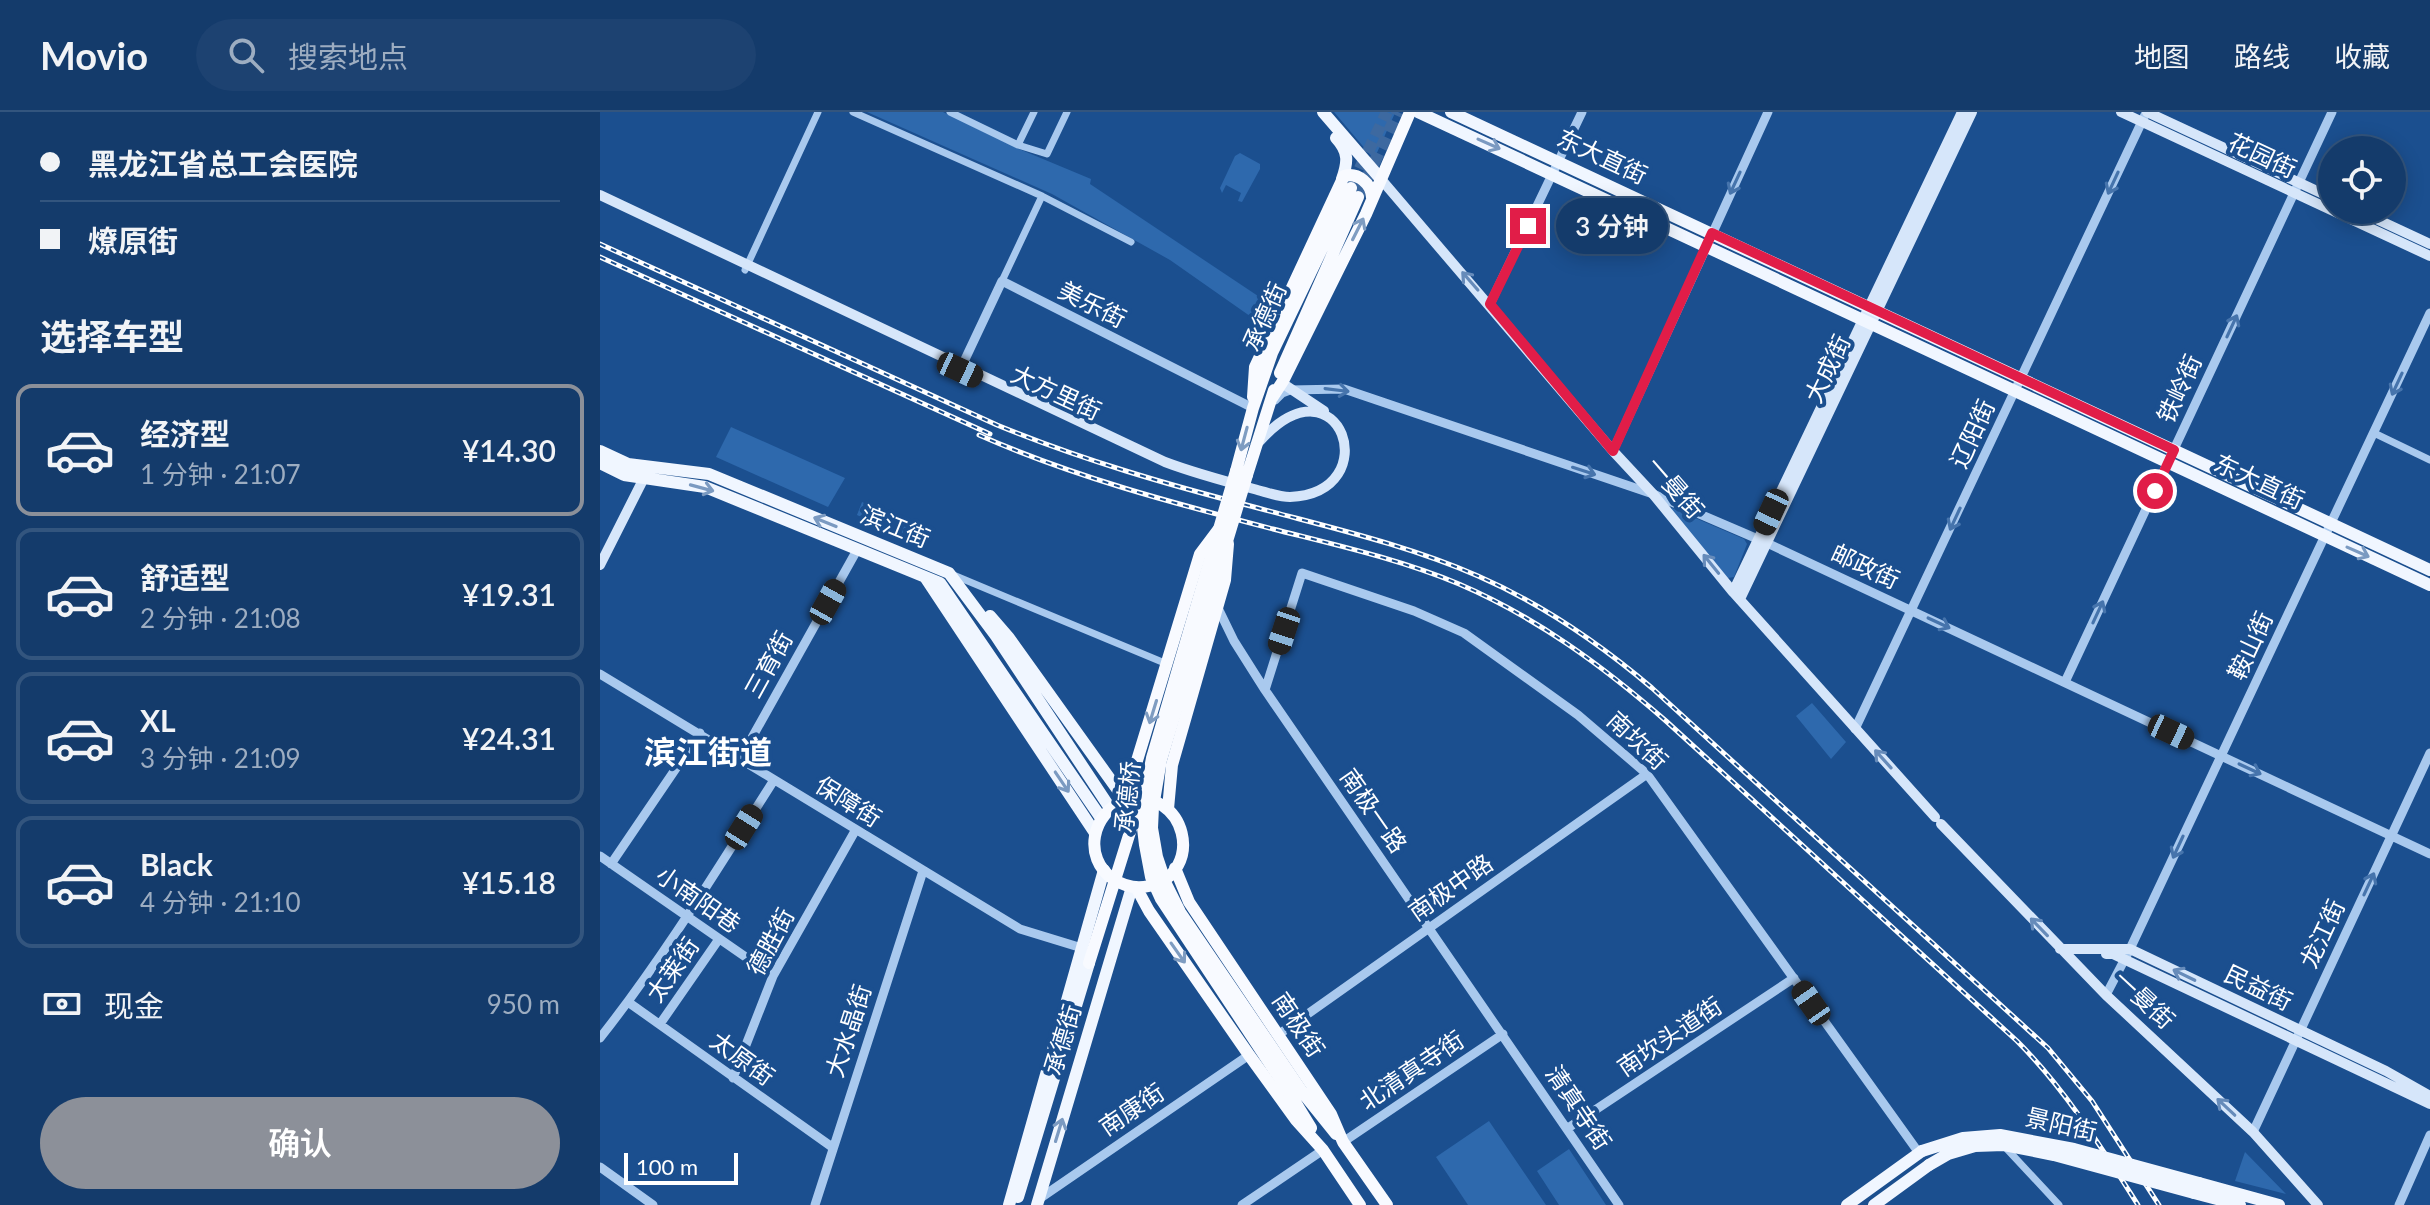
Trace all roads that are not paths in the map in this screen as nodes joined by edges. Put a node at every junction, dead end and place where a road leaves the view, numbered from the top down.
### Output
1 (818, 112) edge
2 (853, 112) edge
3 (950, 112) edge
4 (1034, 112) edge
5 (1054, 112) edge
6 (1313, 112) edge
7 (1323, 112) edge
8 (1410, 112) edge
9 (1418, 112) edge
10 (1451, 112) edge
11 (1582, 112) edge
12 (1768, 112) edge
13 (1962, 112) edge
14 (1972, 112) edge
15 (2121, 112) edge
16 (2332, 112) edge
17 (964, 115) edge
18 (1065, 115) edge
19 (2145, 115) edge
20 (1018, 145) junction
21 (1556, 168) junction
22 (1380, 178) junction
23 (1350, 188) junction
24 (2297, 188) junction
25 (2318, 194) edge
26 (600, 195) edge
27 (1042, 196) junction
28 (1372, 198) junction
29 (600, 202) edge
30 (2387, 224) edge
31 (1709, 239) junction
32 (1131, 242) dead end
33 (2430, 244) edge
34 (2430, 256) edge
35 (746, 268) junction
36 (1002, 281) junction
37 (1490, 304) junction
38 (1873, 308) junction
39 (2430, 313) edge
40 (1867, 321) junction
41 (961, 368) junction
42 (2022, 378) junction
43 (1286, 387) junction
44 (2015, 391) junction
45 (1270, 403) junction
46 (1253, 408) junction
47 (2374, 433) junction
48 (1256, 446) junction
49 (2174, 450) junction
50 (600, 451) edge
51 (1613, 451) junction
52 (2430, 460) edge
53 (600, 463) edge
54 (2168, 463) junction
55 (646, 472) junction
56 (1241, 473) junction
57 (1653, 494) junction
58 (2331, 523) junction
59 (1223, 532) junction
60 (2324, 537) junction
61 (1762, 541) junction
62 (857, 550) junction
63 (600, 565) edge
64 (2430, 570) edge
65 (925, 577) junction
66 (944, 578) junction
67 (957, 585) junction
68 (2430, 585) edge
69 (1736, 595) junction
70 (1217, 606) junction
71 (1913, 611) junction
72 (1167, 664) junction
73 (600, 674) edge
74 (2065, 682) junction
75 (1265, 690) junction
76 (1855, 729) junction
77 (700, 733) junction
78 (2430, 753) edge
79 (2221, 756) junction
80 (1152, 758) junction
81 (740, 759) junction
82 (1647, 774) junction
83 (774, 780) junction
84 (1125, 800) junction
85 (1168, 809) junction
86 (1106, 813) junction
87 (855, 831) junction
88 (1095, 833) junction
89 (2391, 836) junction
90 (2430, 854) edge
91 (600, 856) edge
92 (611, 864) junction
93 (1175, 868) junction
94 (1104, 870) junction
95 (923, 871) junction
96 (1134, 887) junction
97 (687, 917) junction
98 (1429, 927) junction
99 (719, 939) junction
100 (1082, 948) junction
101 (2130, 949) junction
102 (2062, 951) junction
103 (2125, 960) junction
104 (1089, 963) joint
105 (773, 976) junction
106 (1794, 978) junction
107 (2106, 995) junction
108 (628, 1002) junction
109 (660, 1024) junction
110 (1503, 1034) junction
111 (1278, 1035) junction
112 (2298, 1035) junction
113 (600, 1038) edge
114 (1249, 1055) junction
115 (733, 1078) junction
116 (1298, 1095) junction
117 (2430, 1096) edge
118 (2430, 1104) edge
119 (1568, 1128) junction
120 (2253, 1132) junction
121 (2430, 1135) edge
122 (1343, 1142) junction
123 (2004, 1145) junction
124 (832, 1147) junction
125 (1323, 1150) junction
126 (1921, 1152) junction
127 (600, 1167) edge
128 (2196, 1188) junction
129 (1038, 1202) edge
130 (653, 1205) edge
131 (815, 1205) edge
132 (1009, 1205) edge
133 (1016, 1205) edge
134 (1242, 1205) edge
135 (1360, 1205) edge
136 (1387, 1205) edge
137 (1619, 1205) edge
138 (1847, 1205) edge
139 (1874, 1205) edge
140 (2059, 1205) edge
141 (2240, 1205) edge
142 (2279, 1205) edge
143 (2318, 1205) edge
144 (2399, 1205) edge

1 - 35 street
2 - 27 street
3 - 17 street
4 - 20 street
5 - 18 street
6 - 23 main road
7 - 22 main road, 一曼街
8 - 22 highway
9 -> 21 main road, 东大直街
10 - 21 main road, 东大直街
11 - 21 street
12 -> 31 street
13 - 38 main road, 大成街
14 - 38 main road, 大成街
15 - 19 main road, 花园街
16 - 24 street, 铁岭街
17 - 20 street
18 - 20 street
19 - 24 main road, 花园街
19 -> 42 street, 辽阳街
21 - 31 main road, 东大直街
21 - 37 street
22 - 28 highway
37 -> 22 main road, 一曼街
23 - 28 highway
23 - 45 highway, 承德街
23 - 46 highway, 承德街
24 - 25 main road, 花园街
24 - 34 main road, 花园街
49 -> 24 street, 铁岭街
26 - 35 main road, 大方里街
27 - 32 street
27 - 36 street
43 -> 28 highway
29 - 35 main road, 大方里街
30 - 33 main road
31 - 38 main road, 东大直街
31 - 40 main road, 东大直街
31 - 51 street
35 - 41 main road, 大方里街
36 - 41 street
36 - 46 street, 美乐街
37 - 51 main road, 一曼街
38 - 40 main road, 大成街
38 - 42 main road, 东大直街
39 -> 47 street, 鞍山街
40 - 44 main road, 东大直街
40 - 61 main road, 大成街
41 - 43 main road, 大方里街
41 - 48 main road, 大方里街
42 - 44 street, 辽阳街
42 - 49 main road, 东大直街
43 - 45 highway
43 -> 57 street, 邮政街
44 - 54 main road, 东大直街
44 -> 71 street, 辽阳街
45 - 48 highway, 承德街
46 -> 56 highway, 承德街
47 - 52 street
47 - 58 street, 鞍山街
48 - 56 highway, 承德街
49 - 54 street, 铁岭街
49 - 58 main road, 东大直街
50 - 55 main road, 滨江街
51 - 57 main road, 一曼街
53 - 55 main road, 滨江街
54 - 60 main road, 东大直街
74 -> 54 street, 铁岭街
55 -> 62 main road, 滨江街
55 - 63 main road
66 -> 55 main road, 滨江街
56 - 59 highway, 承德桥, bridge
57 - 61 street, 邮政街
69 -> 57 main road, 一曼街
58 - 60 street, 鞍山街
58 - 64 main road, 东大直街
59 - 70 highway, bridge
59 - 72 highway
59 - 80 highway, 承德桥, bridge
59 - 116 highway, 承德桥, bridge
60 -> 68 main road, 东大直街
60 - 79 street, 鞍山街
61 - 69 main road, 大成街
61 - 71 street, 邮政街
62 - 65 main road, 滨江街
62 - 81 street, 三育街
65 - 66 main road, 滨江街
65 -> 88 main road
66 - 67 main road
66 - 72 street, 滨江街
66 - 86 main road
67 - 84 main road
67 - 86 main road
69 - 76 main road, 一曼街
70 - 75 street, 南极一路
70 - 85 highway
71 -> 74 street, 邮政街
71 - 76 street, 辽阳街
72 -> 84 highway
73 - 77 street, 保障街
74 - 79 street, 邮政街
75 - 82 street, 南坎街
75 - 98 street, 南极一路
102 -> 76 main road, 一曼街
77 - 81 street, 保障街
77 - 92 street
78 - 89 street, 龙江街
79 -> 89 street, 邮政街
79 -> 101 street, 鞍山街
80 - 104 highway, bridge
80 - 116 highway, 承德桥, bridge
81 - 83 street, 保障街
82 - 98 street, 南极中路
82 - 106 street, 南坎街
83 - 87 street, 保障街
83 - 97 street
84 - 85 highway
84 - 86 highway
85 - 93 highway
86 - 88 highway
87 - 95 street, 保障街
87 - 105 street, 德胜街
88 - 94 highway
89 - 90 street, 邮政街
112 -> 89 street, 龙江街
91 - 92 street, 小南阳巷
92 - 97 street, 小南阳巷
93 - 96 highway
93 - 111 highway, 南极街
94 - 96 highway
94 - 100 main road
95 - 100 street, 保障街
95 - 124 street, 大水晶街
96 -> 114 highway
129 -> 96 main road, 承德街
97 - 99 street, 小南阳巷
97 - 108 street
98 - 110 street, 南极一路
98 - 111 street, 南极中路
99 - 105 street, 小南阳巷
99 - 109 street, 太莱街
100 - 132 main road
101 - 102 main road, 民益街
101 - 103 street, 鞍山街
112 -> 101 main road, 民益街
102 - 103 main road, 民益街
102 - 107 main road, 一曼街
103 - 107 street, 鞍山街
103 - 112 main road, 民益街
104 - 133 main road
105 - 115 street, 德胜街
106 - 119 street, 南坎头道街
106 - 126 street, 南坎街
120 -> 107 main road, 一曼街
108 - 109 street, 太原街
108 - 113 street
109 - 115 street, 太原街
110 - 119 street, 清真寺街
110 - 122 street, 北清真寺街
111 - 122 highway, 南极街
112 - 117 main road, 民益街
112 - 118 main road, 民益街
112 - 120 street, 龙江街
114 - 125 highway
114 - 129 street, 南康街
115 - 124 street, 太原街
116 - 122 highway
116 - 125 highway
119 - 137 street, 清真寺街
120 - 143 main road, 一曼街
121 - 144 street
122 - 136 highway, 南极街
123 - 128 main road, 景阳街, bridge
123 - 139 main road, 景阳街, bridge
123 - 140 street
124 - 131 street, 大水晶街
125 - 134 street
125 - 135 highway
126 - 128 main road, 景阳街, bridge
126 - 138 main road, 景阳街
127 - 130 street
128 - 141 main road, 景阳街
128 - 142 main road, 景阳街

